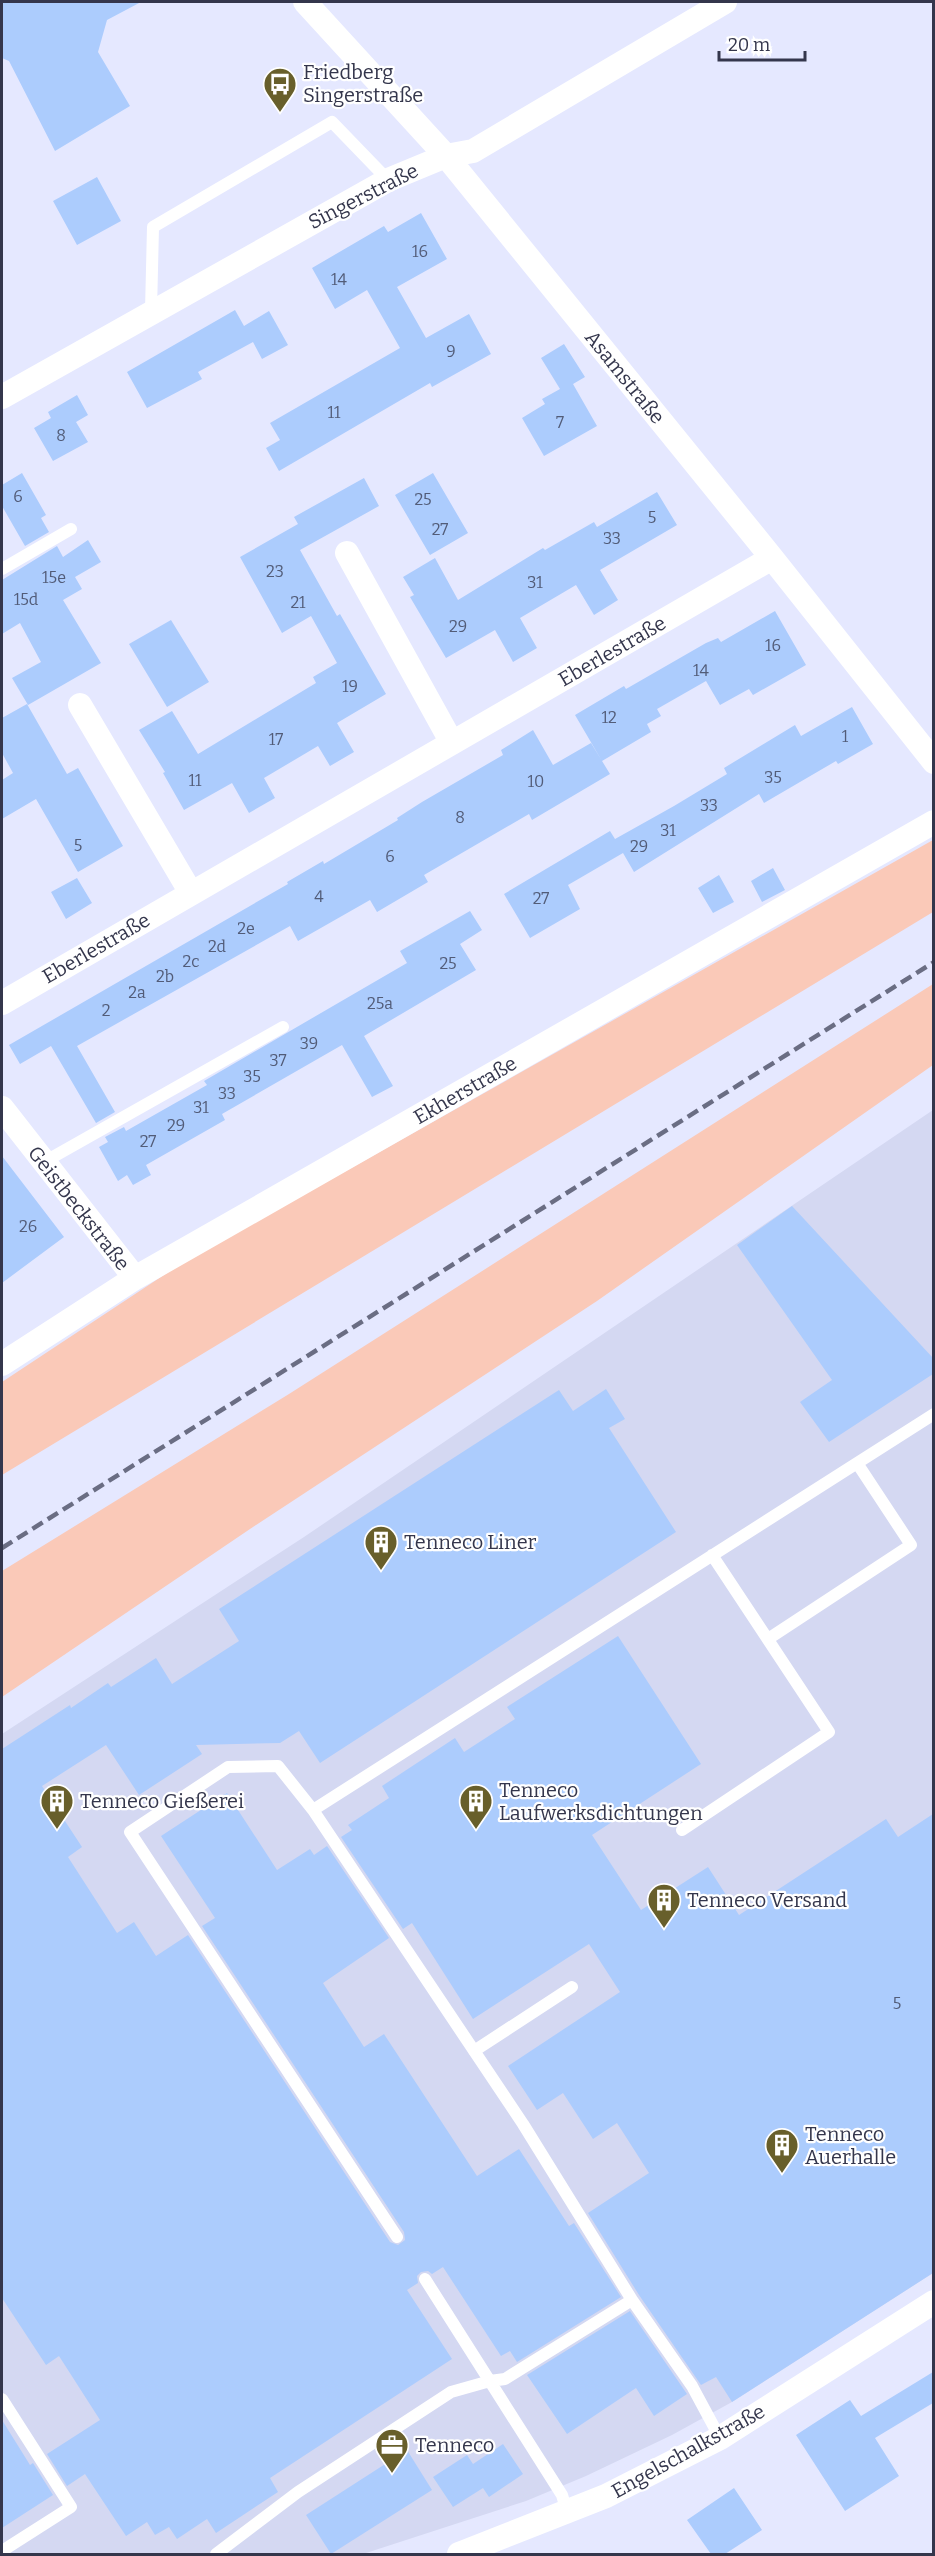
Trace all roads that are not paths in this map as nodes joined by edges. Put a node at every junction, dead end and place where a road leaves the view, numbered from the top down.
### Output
1 (305, 2) edge
2 (725, 2) edge
3 (446, 156) junction
4 (388, 180) junction
5 (151, 311) junction
6 (2, 397) edge
7 (71, 529) dead end
8 (347, 553) dead end
9 (772, 558) junction
10 (2, 569) edge
11 (80, 705) dead end
12 (452, 743) junction
13 (933, 762) edge
14 (933, 822) edge
15 (191, 893) junction
16 (2, 1004) edge
17 (283, 1027) dead end
18 (2, 1108) edge
19 (44, 1162) junction
20 (135, 1278) junction
21 (2, 1364) edge
22 (933, 1414) edge
23 (856, 1463) junction
24 (712, 1555) junction
25 (768, 1639) junction
26 (313, 1810) junction
27 (682, 1830) dead end
28 (572, 1987) dead end
29 (474, 2051) junction
30 (397, 2238) dead end
31 (425, 2279) dead end
32 (632, 2300) junction
33 (933, 2302) edge
34 (490, 2381) junction
35 (2, 2399) edge
36 (720, 2438) junction
37 (567, 2512) junction
38 (2, 2551) edge
39 (216, 2554) edge
40 (459, 2554) edge

1 - 3 street, Asamstraße
2 - 3 street, Singerstraße
3 - 4 street, Singerstraße
3 - 9 street, Asamstraße
4 - 5 street, Singerstraße
4 - 5 lane
5 - 6 street, Singerstraße
7 - 10 lane
8 - 12 street
9 - 12 street, Eberlestraße
9 - 13 street, Asamstraße
11 - 15 street
12 - 15 street, Eberlestraße
14 - 20 street, Ekherstraße
15 - 16 street, Eberlestraße
17 - 19 lane
18 - 19 street, Geistbeckstraße
19 - 20 street, Geistbeckstraße
20 - 21 street, Ekherstraße
22 - 23 lane
23 - 24 lane
23 - 25 lane
24 - 25 lane
24 - 26 lane
25 - 27 lane
26 - 29 lane
26 - 30 lane
28 - 29 lane
29 - 32 lane
31 - 34 lane
32 - 34 lane
32 - 36 lane
33 - 36 street, Engelschalkstraße
34 - 37 lane
34 - 39 lane
35 - 38 lane
36 - 37 street, Engelschalkstraße
37 - 40 street, Engelschalkstraße

